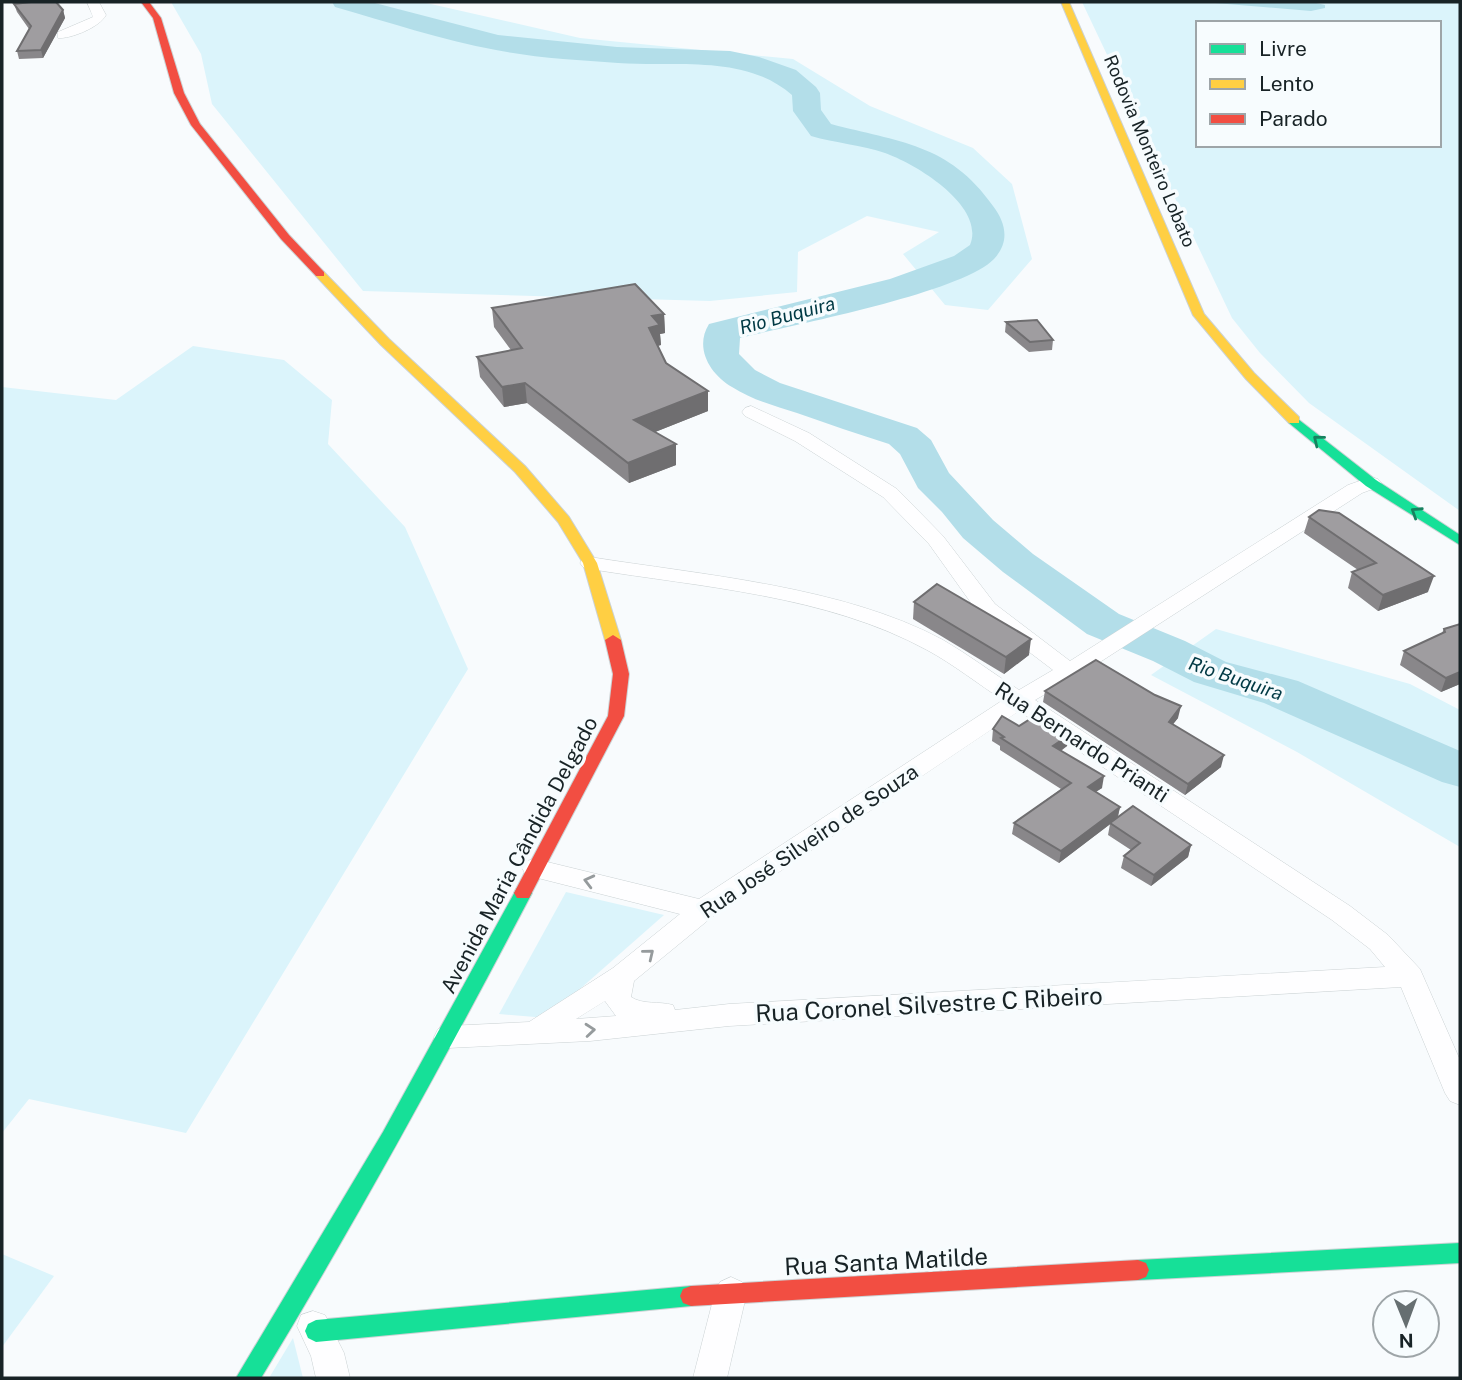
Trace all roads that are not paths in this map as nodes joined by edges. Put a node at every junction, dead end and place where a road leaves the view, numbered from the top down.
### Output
1 (93, 2) edge
2 (145, 2) edge
3 (1065, 2) edge
4 (62, 35) dead end
5 (1199, 315) junction
6 (1213, 358) dead end
7 (751, 412) dead end
8 (1335, 474) dead end
9 (1363, 486) junction
10 (1460, 541) edge
11 (1460, 559) edge
12 (590, 563) junction
13 (1069, 671) junction
14 (1019, 700) junction
15 (535, 868) junction
16 (703, 910) junction
17 (623, 975) junction
18 (1410, 976) junction
19 (729, 1015) junction
20 (533, 1034) junction
21 (448, 1037) junction
22 (1460, 1093) edge
23 (1460, 1253) edge
24 (732, 1292) junction
25 (295, 1305) junction
26 (316, 1331) junction
27 (248, 1378) edge
28 (333, 1378) edge
29 (710, 1378) edge

1 - 4 street
2 - 12 street, Avenida Maria Cândida Delgado
3 - 5 street, Rodovia Monteiro Lobato
5 - 6 street, Rodovia Monteiro Lobato
9 -> 5 street, Rodovia Monteiro Lobato
7 - 13 street
8 - 9 street, Rodovia Monteiro Lobato
10 -> 9 street, Rodovia Monteiro Lobato
9 - 11 street, Rodovia Monteiro Lobato
9 - 13 street, Rua José Silveiro de Souza
12 - 14 street, Rua Bernardo Prianti
12 - 15 street, Avenida Maria Cândida Delgado
13 - 14 street, Rua José Silveiro de Souza
14 - 16 street, Rua José Silveiro de Souza
14 - 18 street, Rua Bernardo Prianti
16 -> 15 street
15 - 21 street, Avenida Maria Cândida Delgado
17 -> 16 street, Rua José Silveiro de Souza
17 - 19 street
17 - 20 street, Rua José Silveiro de Souza
18 - 19 street, Rua Coronel Silvestre C Ribeiro
18 - 22 street, Rua Bernardo Prianti
20 -> 19 street, Rua Coronel Silvestre C Ribeiro
20 - 21 street, Rua Coronel Silvestre C Ribeiro
21 - 25 street, Avenida Maria Cândida Delgado
23 - 24 street, Rua Santa Matilde
24 - 26 street, Rua Santa Matilde
24 - 29 street
25 - 26 street
25 - 27 street, Avenida Maria Cândida Delgado
26 - 28 street

